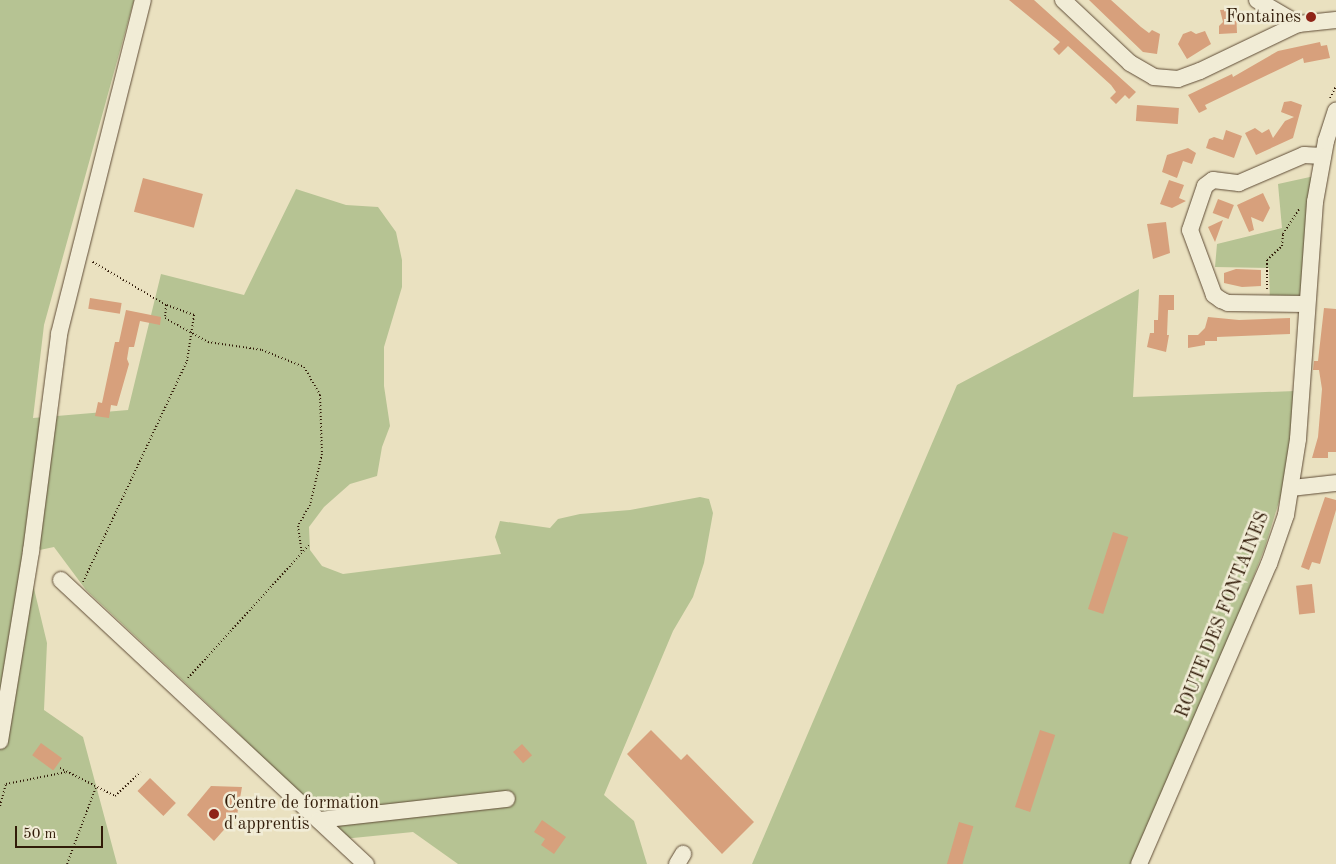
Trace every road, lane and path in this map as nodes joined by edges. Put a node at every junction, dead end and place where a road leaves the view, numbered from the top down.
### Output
1 (143, 0) edge
2 (1063, 0) edge
3 (1257, 0) edge
4 (1336, 20) edge
5 (1298, 24) junction
6 (1336, 111) edge
7 (1323, 156) junction
8 (1302, 198) dead end
9 (79, 254) junction
10 (1266, 296) dead end
11 (1306, 304) junction
12 (166, 305) junction
13 (192, 332) junction
14 (1336, 483) edge
15 (1292, 488) junction
16 (310, 544) dead end
17 (302, 553) junction
18 (61, 580) dead end
19 (77, 595) junction
20 (178, 689) junction
21 (0, 740) edge
22 (60, 768) dead end
23 (67, 772) junction
24 (141, 772) dead end
25 (96, 786) junction
26 (507, 799) dead end
27 (0, 806) edge
28 (319, 820) junction
29 (67, 864) edge
30 (366, 864) edge
31 (1139, 864) edge

1 - 9 street
2 - 5 street
3 - 5 street
4 - 5 street
6 - 7 street, ROUTE DES FONTAINES
7 - 11 street, ROUTE DES FONTAINES
7 - 11 street
8 - 10 path
9 - 12 path
9 - 21 street
11 - 15 street, ROUTE DES FONTAINES
12 - 13 path
12 - 13 path
13 - 17 path
13 - 19 path
14 - 15 street
15 - 31 street, ROUTE DES FONTAINES
16 - 17 path
17 - 20 path
18 - 19 street
19 - 20 street
20 - 28 street
22 - 23 path
23 - 25 path
23 - 27 path
24 - 25 path
25 - 29 path
26 - 28 street
28 - 30 street

